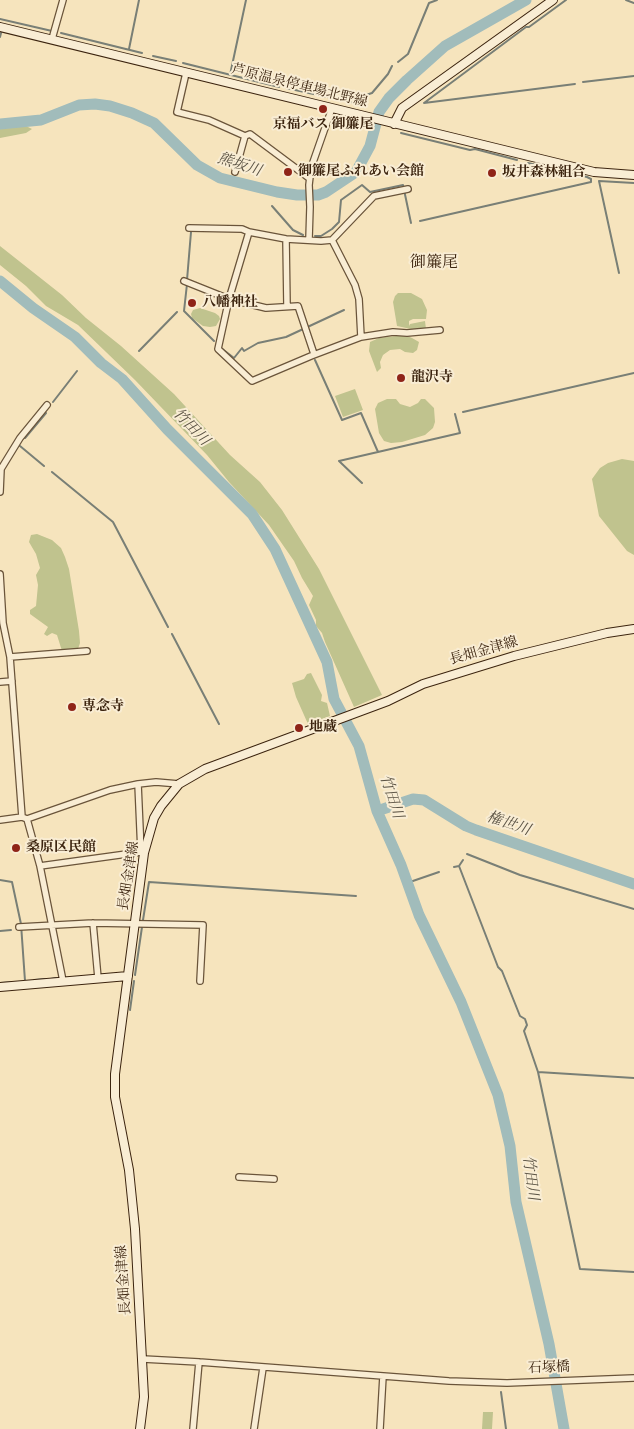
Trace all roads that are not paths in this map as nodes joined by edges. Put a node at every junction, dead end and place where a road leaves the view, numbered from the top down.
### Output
1 (63, 0) edge
2 (553, 0) edge
3 (0, 27) edge
4 (52, 40) junction
5 (186, 72) junction
6 (332, 108) junction
7 (394, 124) junction
8 (245, 136) junction
9 (235, 172) dead end
10 (634, 175) edge
11 (310, 178) junction
12 (408, 189) dead end
13 (188, 228) dead end
14 (249, 232) junction
15 (286, 239) junction
16 (309, 239) junction
17 (332, 240) junction
18 (184, 281) dead end
19 (229, 299) junction
20 (287, 306) junction
21 (440, 330) dead end
22 (362, 337) junction
23 (314, 354) junction
24 (47, 405) dead end
25 (0, 469) edge
26 (0, 492) edge
27 (0, 574) edge
28 (2, 624) edge
29 (634, 629) edge
30 (87, 651) dead end
31 (10, 658) junction
32 (12, 681) junction
33 (0, 682) edge
34 (138, 784) junction
35 (179, 784) junction
36 (24, 818) junction
37 (0, 820) edge
38 (143, 852) junction
39 (40, 866) junction
40 (93, 923) junction
41 (136, 923) junction
42 (52, 924) junction
43 (19, 927) dead end
44 (128, 976) junction
45 (98, 978) junction
46 (200, 980) dead end
47 (63, 981) junction
48 (0, 987) edge
49 (239, 1177) dead end
50 (274, 1179) dead end
51 (143, 1359) junction
52 (199, 1362) junction
53 (264, 1368) junction
54 (383, 1376) junction
55 (634, 1378) edge
56 (140, 1429) edge
57 (193, 1429) edge
58 (254, 1429) edge
59 (380, 1429) edge

1 - 4 street
2 - 7 main road
3 - 4 main road, 芦原温泉停車場北野線
4 - 5 main road, 芦原温泉停車場北野線
5 - 6 main road, 芦原温泉停車場北野線
5 - 8 street
6 - 7 main road, 芦原温泉停車場北野線
6 - 11 street
7 - 10 main road, 芦原温泉停車場北野線
8 - 9 street
8 - 11 street
11 - 16 street
12 - 17 street
13 - 14 street
14 - 15 street
14 - 19 street
15 - 16 street
15 - 20 street
16 - 17 street
17 - 22 street
18 - 19 street
19 - 20 street
19 - 23 street
20 - 23 street
21 - 22 street
22 - 23 street
24 - 25 street
25 - 26 street
27 - 28 street
28 - 31 street
29 - 35 main road, 長畑金津線
30 - 31 street
31 - 32 street
32 - 33 street
32 - 36 street
34 - 35 street
34 - 36 street
34 - 38 street
35 - 38 main road, 長畑金津線
36 - 37 street
36 - 39 street
38 - 39 street
38 - 41 main road, 長畑金津線
39 - 42 street
40 - 41 street
40 - 42 street
40 - 45 street
41 - 44 main road, 長畑金津線
41 - 46 street
42 - 43 street
42 - 47 street
44 - 45 main road
44 - 51 main road, 長畑金津線
45 - 47 main road
47 - 48 main road
49 - 50 street
51 - 52 street, 石塚橋
51 - 56 main road, 長畑金津線
52 - 53 street, 石塚橋
52 - 57 street
53 - 54 street, 石塚橋
53 - 58 street
54 - 55 street, 石塚橋
54 - 59 street

